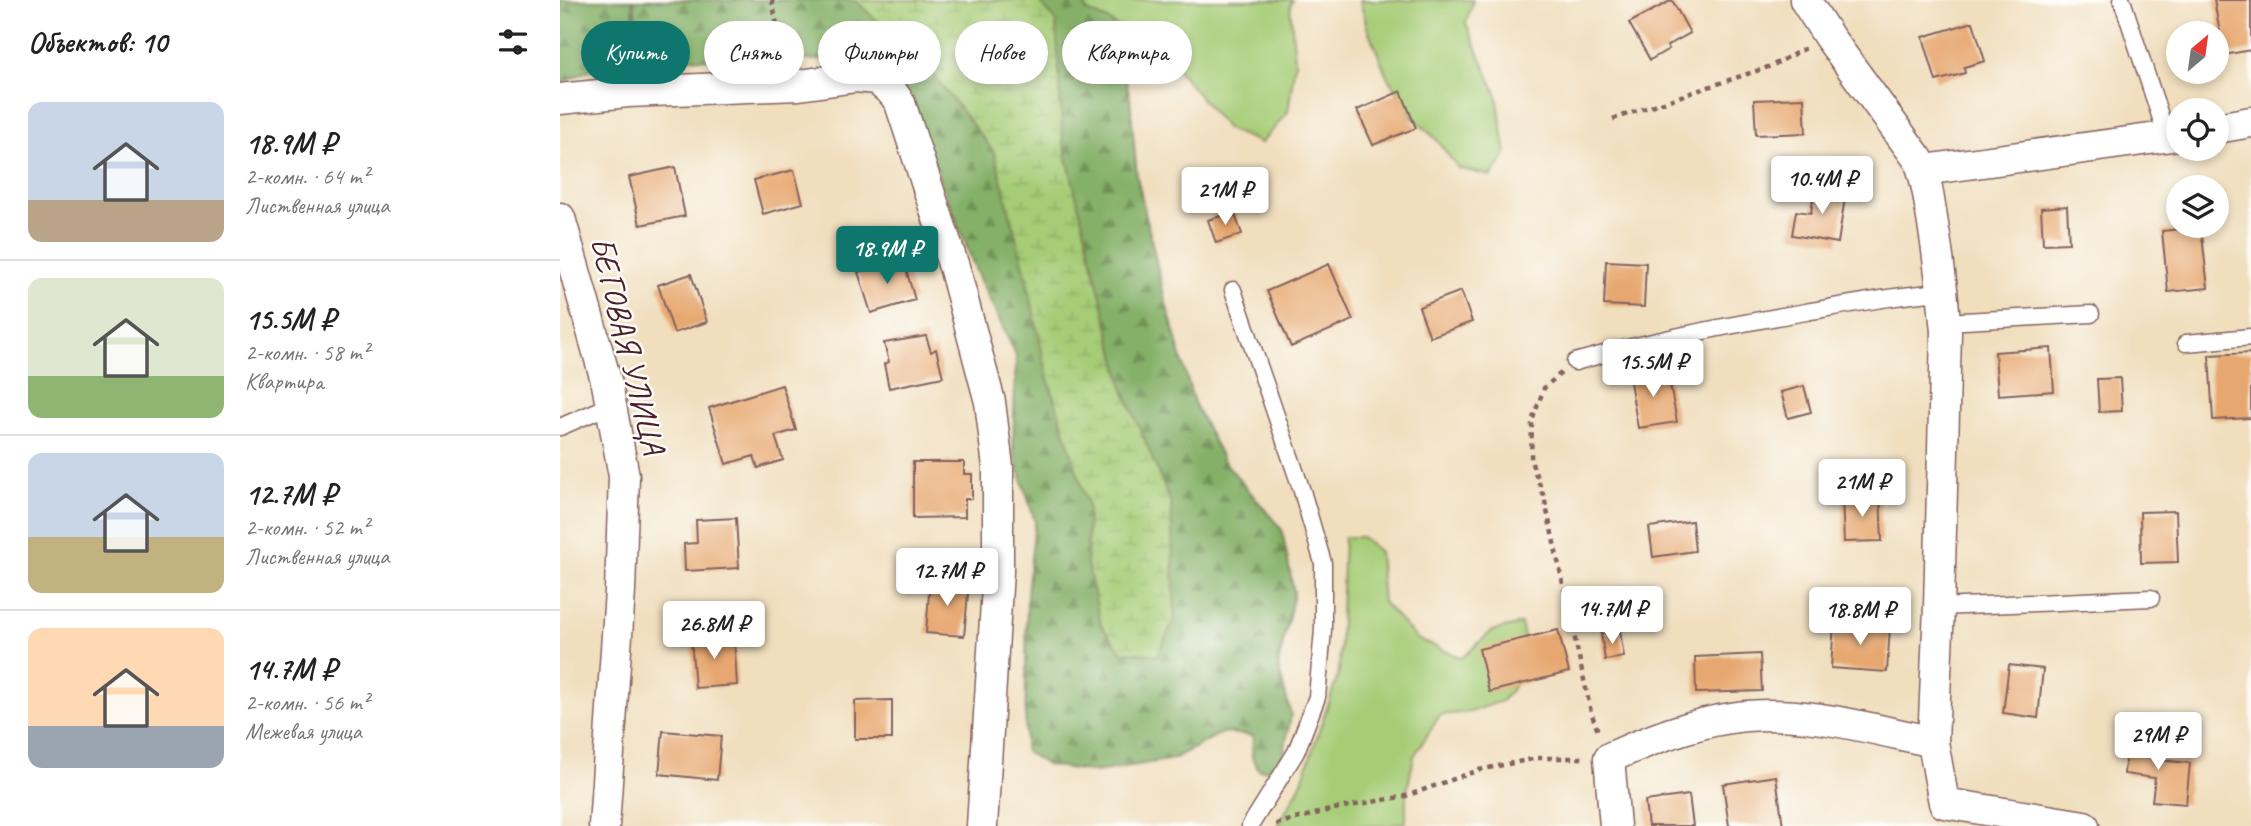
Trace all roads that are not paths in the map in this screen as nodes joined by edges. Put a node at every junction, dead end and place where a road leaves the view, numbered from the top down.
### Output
1 (1805, 0) edge
2 (2122, 0) edge
3 (560, 99) edge
4 (2166, 117) edge
5 (2251, 122) edge
6 (2229, 126) edge
7 (2166, 137) edge
8 (1924, 170) junction
9 (560, 218) edge
10 (1233, 290) dead end
11 (1944, 292) junction
12 (2091, 314) dead end
13 (1945, 323) junction
14 (2251, 337) edge
15 (2186, 343) dead end
16 (1575, 362) road end
17 (611, 405) junction
18 (560, 426) edge
19 (2151, 598) dead end
20 (1939, 607) junction
21 (1933, 741) junction
22 (1944, 814) edge
23 (604, 826) edge
24 (982, 826) edge
25 (1250, 826) edge
26 (1615, 826) edge
27 (2084, 826) edge

1 - 8 street
2 - 4 lane
3 - 24 street
5 - 6 street
7 - 8 street
8 - 11 street
9 - 17 street, БЕГОВАЯ УЛИЦА
10 - 25 lane
11 - 13 street
11 - 16 lane
12 - 13 lane
13 - 20 street
14 - 15 lane
17 - 18 lane
17 - 23 street, БЕГОВАЯ УЛИЦА
19 - 20 lane
20 - 21 street
21 - 22 street
21 - 26 street
22 - 27 street

